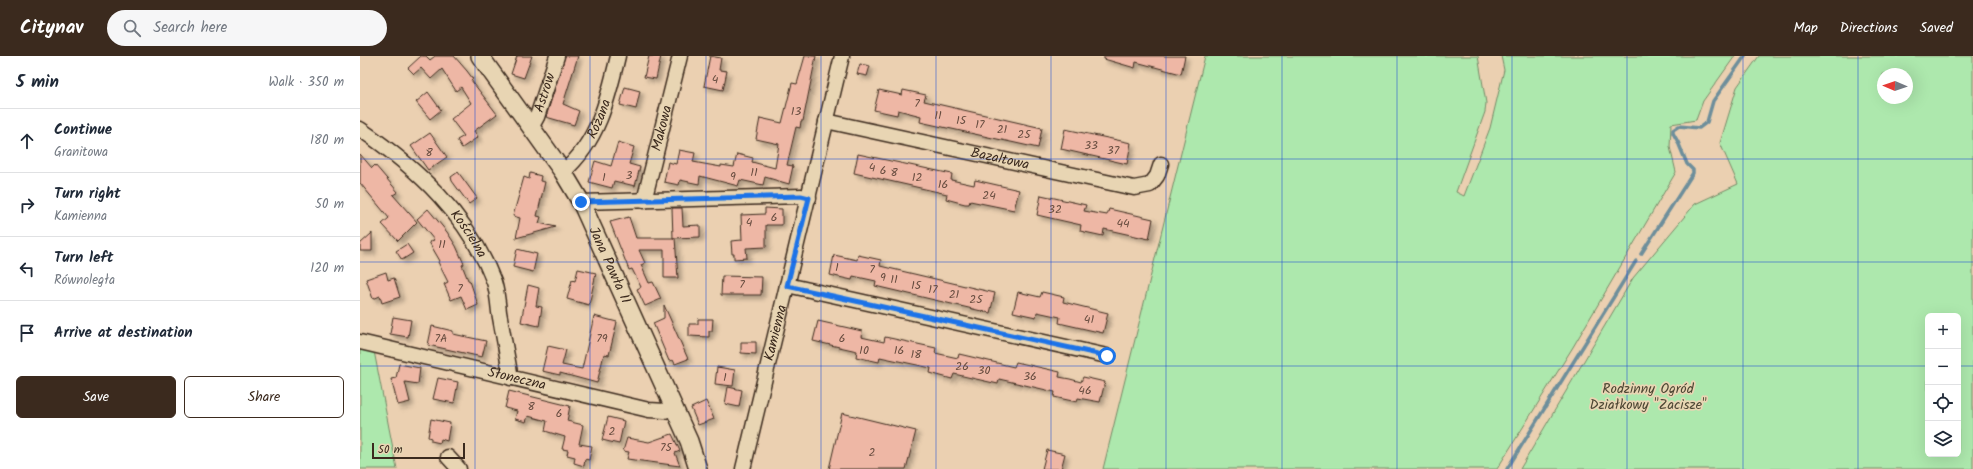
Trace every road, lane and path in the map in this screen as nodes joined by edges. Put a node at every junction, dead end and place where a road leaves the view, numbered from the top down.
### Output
1 (480, 56) edge
2 (557, 56) edge
3 (618, 56) edge
4 (680, 56) edge
5 (842, 56) edge
6 (826, 120) junction
7 (531, 128) junction
8 (360, 129) edge
9 (1161, 164) dead end
10 (563, 172) junction
11 (809, 198) junction
12 (644, 201) junction
13 (581, 202) junction
14 (787, 286) junction
15 (360, 342) edge
16 (1107, 356) dead end
17 (511, 378) junction
18 (673, 407) junction
19 (448, 457) dead end
20 (459, 469) edge
21 (698, 469) edge
22 (742, 469) edge

1 - 7 street, Jana Pawła II
2 - 7 street, Astrów
3 - 10 street, Różana
4 - 12 street, Makowa
5 - 6 street, Kamienna
6 - 9 street, Bazaltowa
6 - 11 street, Kamienna
7 - 10 street, Jana Pawła II
8 - 17 street, Kościelna
10 - 13 street, Jana Pawła II
11 - 12 street
11 - 14 street, Kamienna
12 - 13 street
13 - 18 street, Jana Pawła II
14 - 16 street
14 - 22 street, Kamienna
15 - 17 street, Słoneczna
17 - 18 street, Słoneczna
18 - 21 street, Jana Pawła II
19 - 20 street

